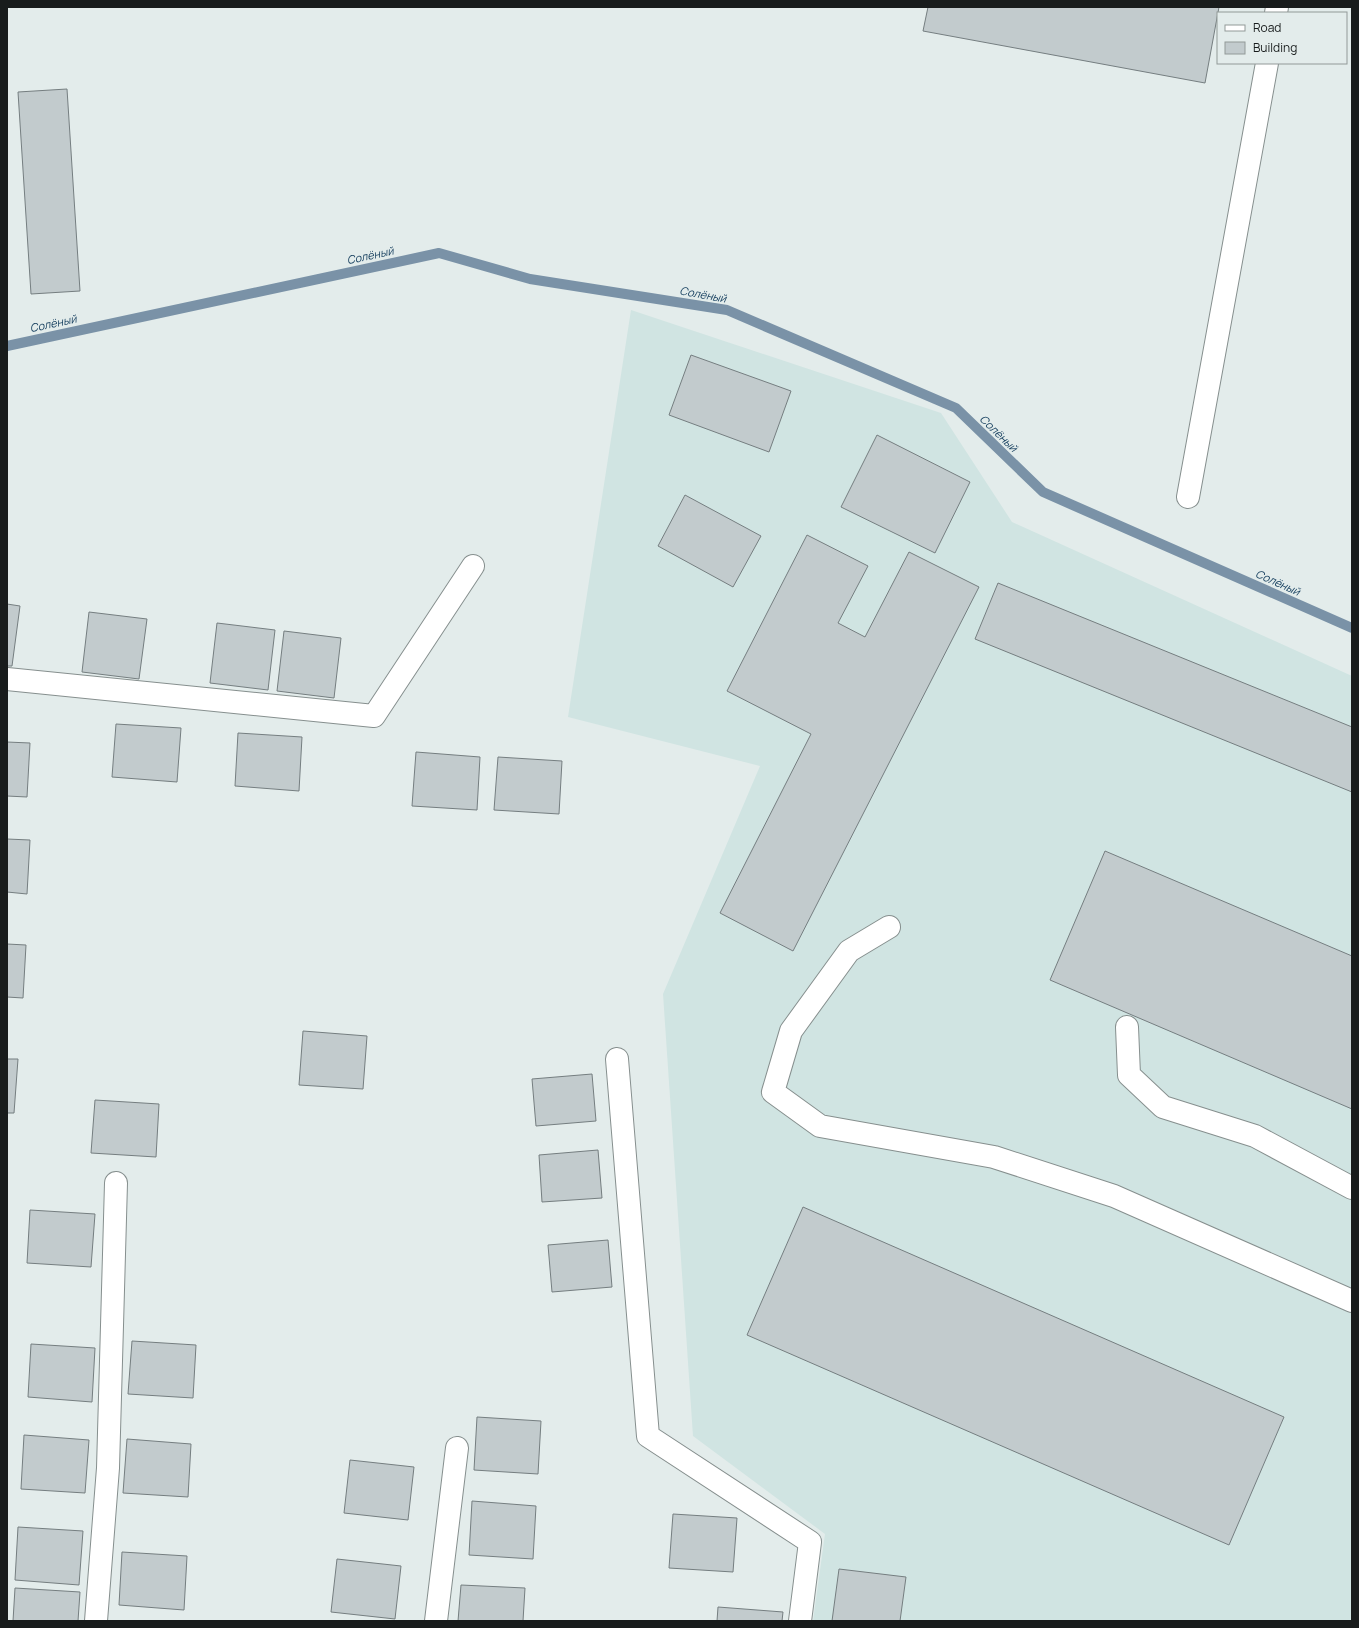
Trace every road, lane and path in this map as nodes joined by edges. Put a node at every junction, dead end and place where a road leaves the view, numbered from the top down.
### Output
1 (1267, 64) edge
2 (1188, 497) dead end
3 (473, 566) dead end
4 (7, 679) edge
5 (889, 927) dead end
6 (1126, 1027) dead end
7 (617, 1059) dead end
8 (116, 1183) dead end
9 (1352, 1188) edge
10 (1352, 1301) edge
11 (457, 1448) dead end
12 (96, 1621) edge
13 (436, 1621) edge
14 (800, 1621) edge

1 - 2 street
3 - 4 street
5 - 10 street
6 - 9 street
7 - 14 street
8 - 12 street
11 - 13 street

